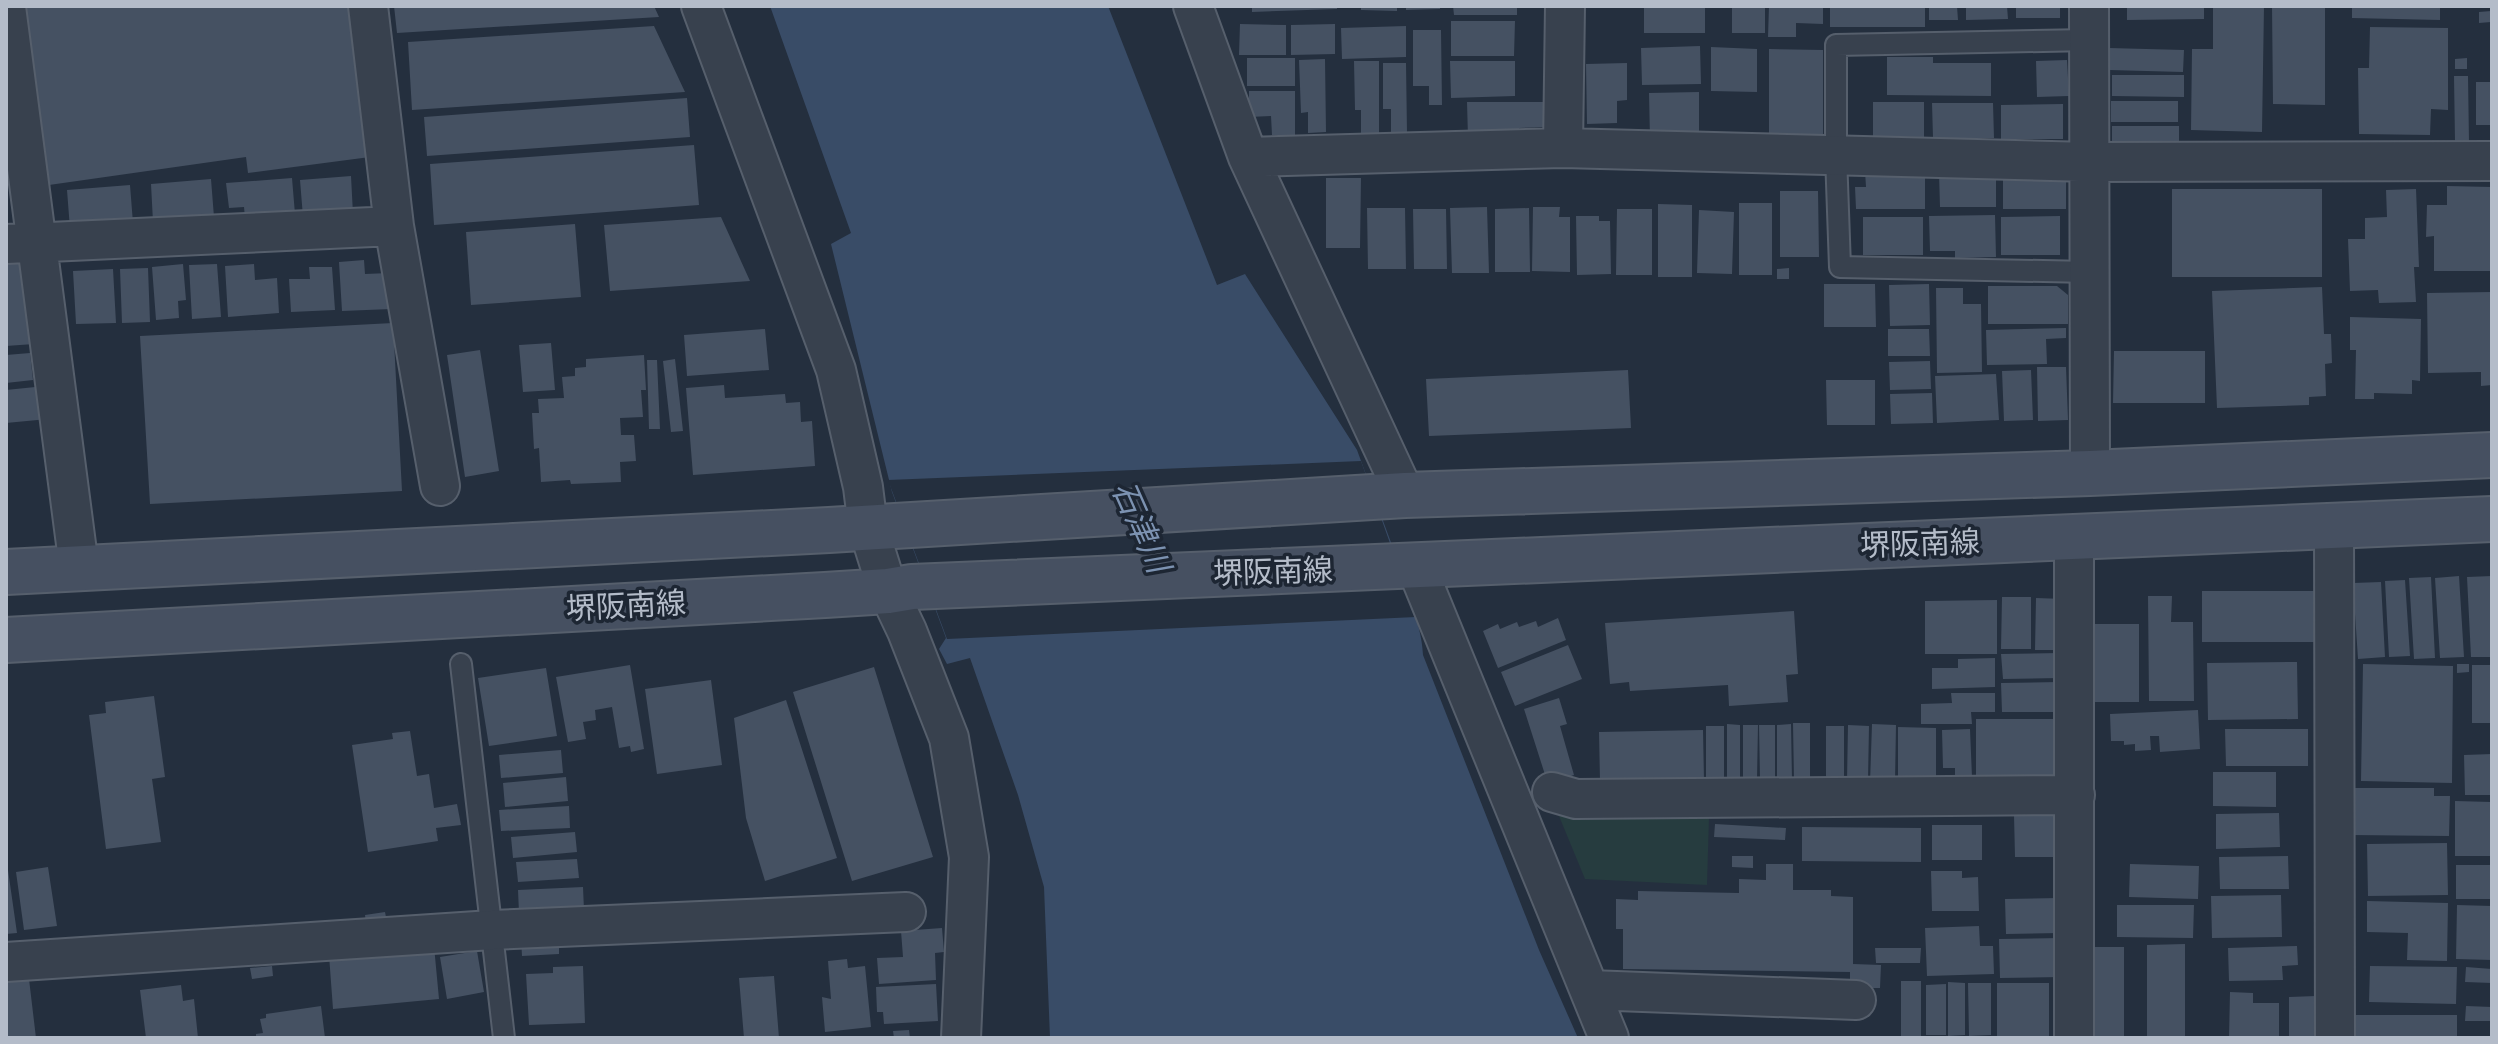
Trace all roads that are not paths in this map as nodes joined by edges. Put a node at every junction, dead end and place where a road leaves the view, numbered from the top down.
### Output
1 (368, 6) edge
2 (701, 6) edge
3 (1193, 6) edge
4 (1565, 6) edge
5 (6, 7) edge
6 (2089, 23) edge
7 (1563, 148) junction
8 (1836, 155) junction
9 (1248, 157) junction
10 (2492, 161) edge
11 (2089, 162) junction
12 (394, 226) junction
13 (21, 243) edge
14 (2089, 272) junction
15 (2492, 455) edge
16 (2090, 473) junction
17 (440, 486) dead end
18 (1391, 496) junction
19 (2492, 519) edge
20 (881, 526) junction
21 (2334, 526) junction
22 (2074, 537) junction
23 (1408, 566) junction
24 (79, 567) junction
25 (6, 572) edge
26 (900, 589) junction
27 (6, 640) edge
28 (461, 664) dead end
29 (1552, 792) dead end
30 (2075, 795) junction
31 (906, 912) dead end
32 (492, 930) junction
33 (6, 962) edge
34 (1590, 990) junction
35 (1856, 1000) dead end
36 (504, 1038) edge
37 (961, 1038) edge
38 (1609, 1038) edge
39 (2074, 1038) edge
40 (2335, 1038) edge

1 - 12 street
2 - 20 street
3 - 9 street
4 - 7 street
5 - 13 street
6 - 8 lane
6 - 11 street
7 - 8 street
7 - 9 street
8 - 11 street
8 - 14 lane
9 - 18 street
10 - 11 street
11 - 14 street
12 - 13 street
12 - 17 street
13 - 24 street
14 - 16 street
15 - 16 main road
16 - 18 main road
18 - 20 main road
19 - 21 main road, 堺阪南線
20 - 24 main road
20 - 26 street
21 - 22 main road, 堺阪南線
21 - 40 street
22 - 23 main road, 堺阪南線
22 - 30 street
23 - 26 main road, 堺阪南線
23 - 34 street
24 - 25 main road
26 - 27 main road, 堺阪南線
26 - 37 street
28 - 32 lane
29 - 30 street
30 - 39 street
31 - 32 street
32 - 33 street
32 - 36 lane
34 - 35 street
34 - 38 street

